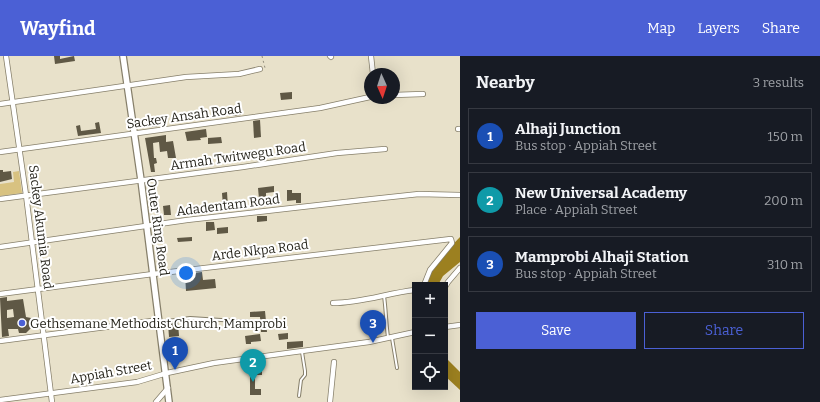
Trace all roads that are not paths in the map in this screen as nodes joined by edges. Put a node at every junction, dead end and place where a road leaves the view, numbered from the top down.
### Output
1 (6, 56) edge
2 (123, 56) edge
3 (372, 56) edge
4 (373, 68) edge
5 (260, 69) road end
6 (126, 85) junction
7 (423, 94) dead end
8 (400, 95) edge
9 (364, 98) edge
10 (13, 102) junction
11 (0, 104) edge
12 (134, 134) junction
13 (385, 148) dead end
14 (20, 150) junction
15 (0, 152) edge
16 (141, 180) junction
17 (26, 195) junction
18 (460, 195) edge
19 (0, 199) edge
20 (147, 227) junction
21 (32, 242) junction
22 (0, 247) edge
23 (459, 270) edge
24 (153, 274) junction
25 (425, 282) edge
26 (448, 282) edge
27 (38, 290) junction
28 (412, 290) edge
29 (0, 294) edge
30 (384, 295) junction
31 (333, 303) dead end
32 (159, 321) junction
33 (252, 322) dead end
34 (460, 325) edge
35 (448, 327) edge
36 (412, 333) edge
37 (44, 336) junction
38 (390, 338) junction
39 (0, 342) edge
40 (302, 352) junction
41 (334, 362) dead end
42 (397, 368) dead end
43 (167, 373) junction
44 (168, 388) junction
45 (51, 394) junction
46 (299, 396) dead end
47 (0, 400) edge
48 (52, 402) edge
49 (156, 402) edge
50 (170, 402) edge
51 (330, 402) edge

1 - 10 street, Sackey Akumia Road
2 - 6 street, Outer Ring Road
3 - 4 street
5 - 6 street
6 - 10 street
6 - 12 street, Outer Ring Road
7 - 8 street
9 - 12 street, Sackey Ansah Road
10 - 11 street
10 - 14 street, Sackey Akumia Road
12 - 14 street, Sackey Ansah Road
12 - 16 street, Outer Ring Road
13 - 16 street, Armah Twitwegu Road
14 - 15 street, Sackey Ansah Road
14 - 17 street, Sackey Akumia Road
16 - 17 street, Armah Twitwegu Road
16 - 20 street, Outer Ring Road
17 - 19 street, Armah Twitwegu Road
17 - 21 street, Sackey Akumia Road
18 - 20 street, Adadentam Road
20 - 21 street, Adadentam Road
20 - 24 street, Outer Ring Road
21 - 22 street, Adadentam Road
21 - 27 street, Sackey Akumia Road
23 - 26 street
24 - 25 street, Arde Nkpa Road
24 - 27 street, Arde Nkpa Road
24 - 32 street, Outer Ring Road
27 - 29 street, Arde Nkpa Road
27 - 37 street, Sackey Akumia Road
28 - 30 street
30 - 31 street
30 - 38 lane
32 - 33 lane
32 - 37 street
32 - 43 street, Outer Ring Road
34 - 35 street
36 - 38 street, Appiah Street
37 - 39 street
37 - 45 street, Sackey Akumia Road
38 - 40 street, Appiah Street
38 - 42 lane
40 - 43 street, Appiah Street
40 - 46 lane
41 - 51 street
43 - 44 street, Outer Ring Road
43 - 45 street, Appiah Street
44 - 49 street
44 - 50 street, Outer Ring Road
45 - 47 street, Appiah Street
45 - 48 street, Sackey Akumia Road

